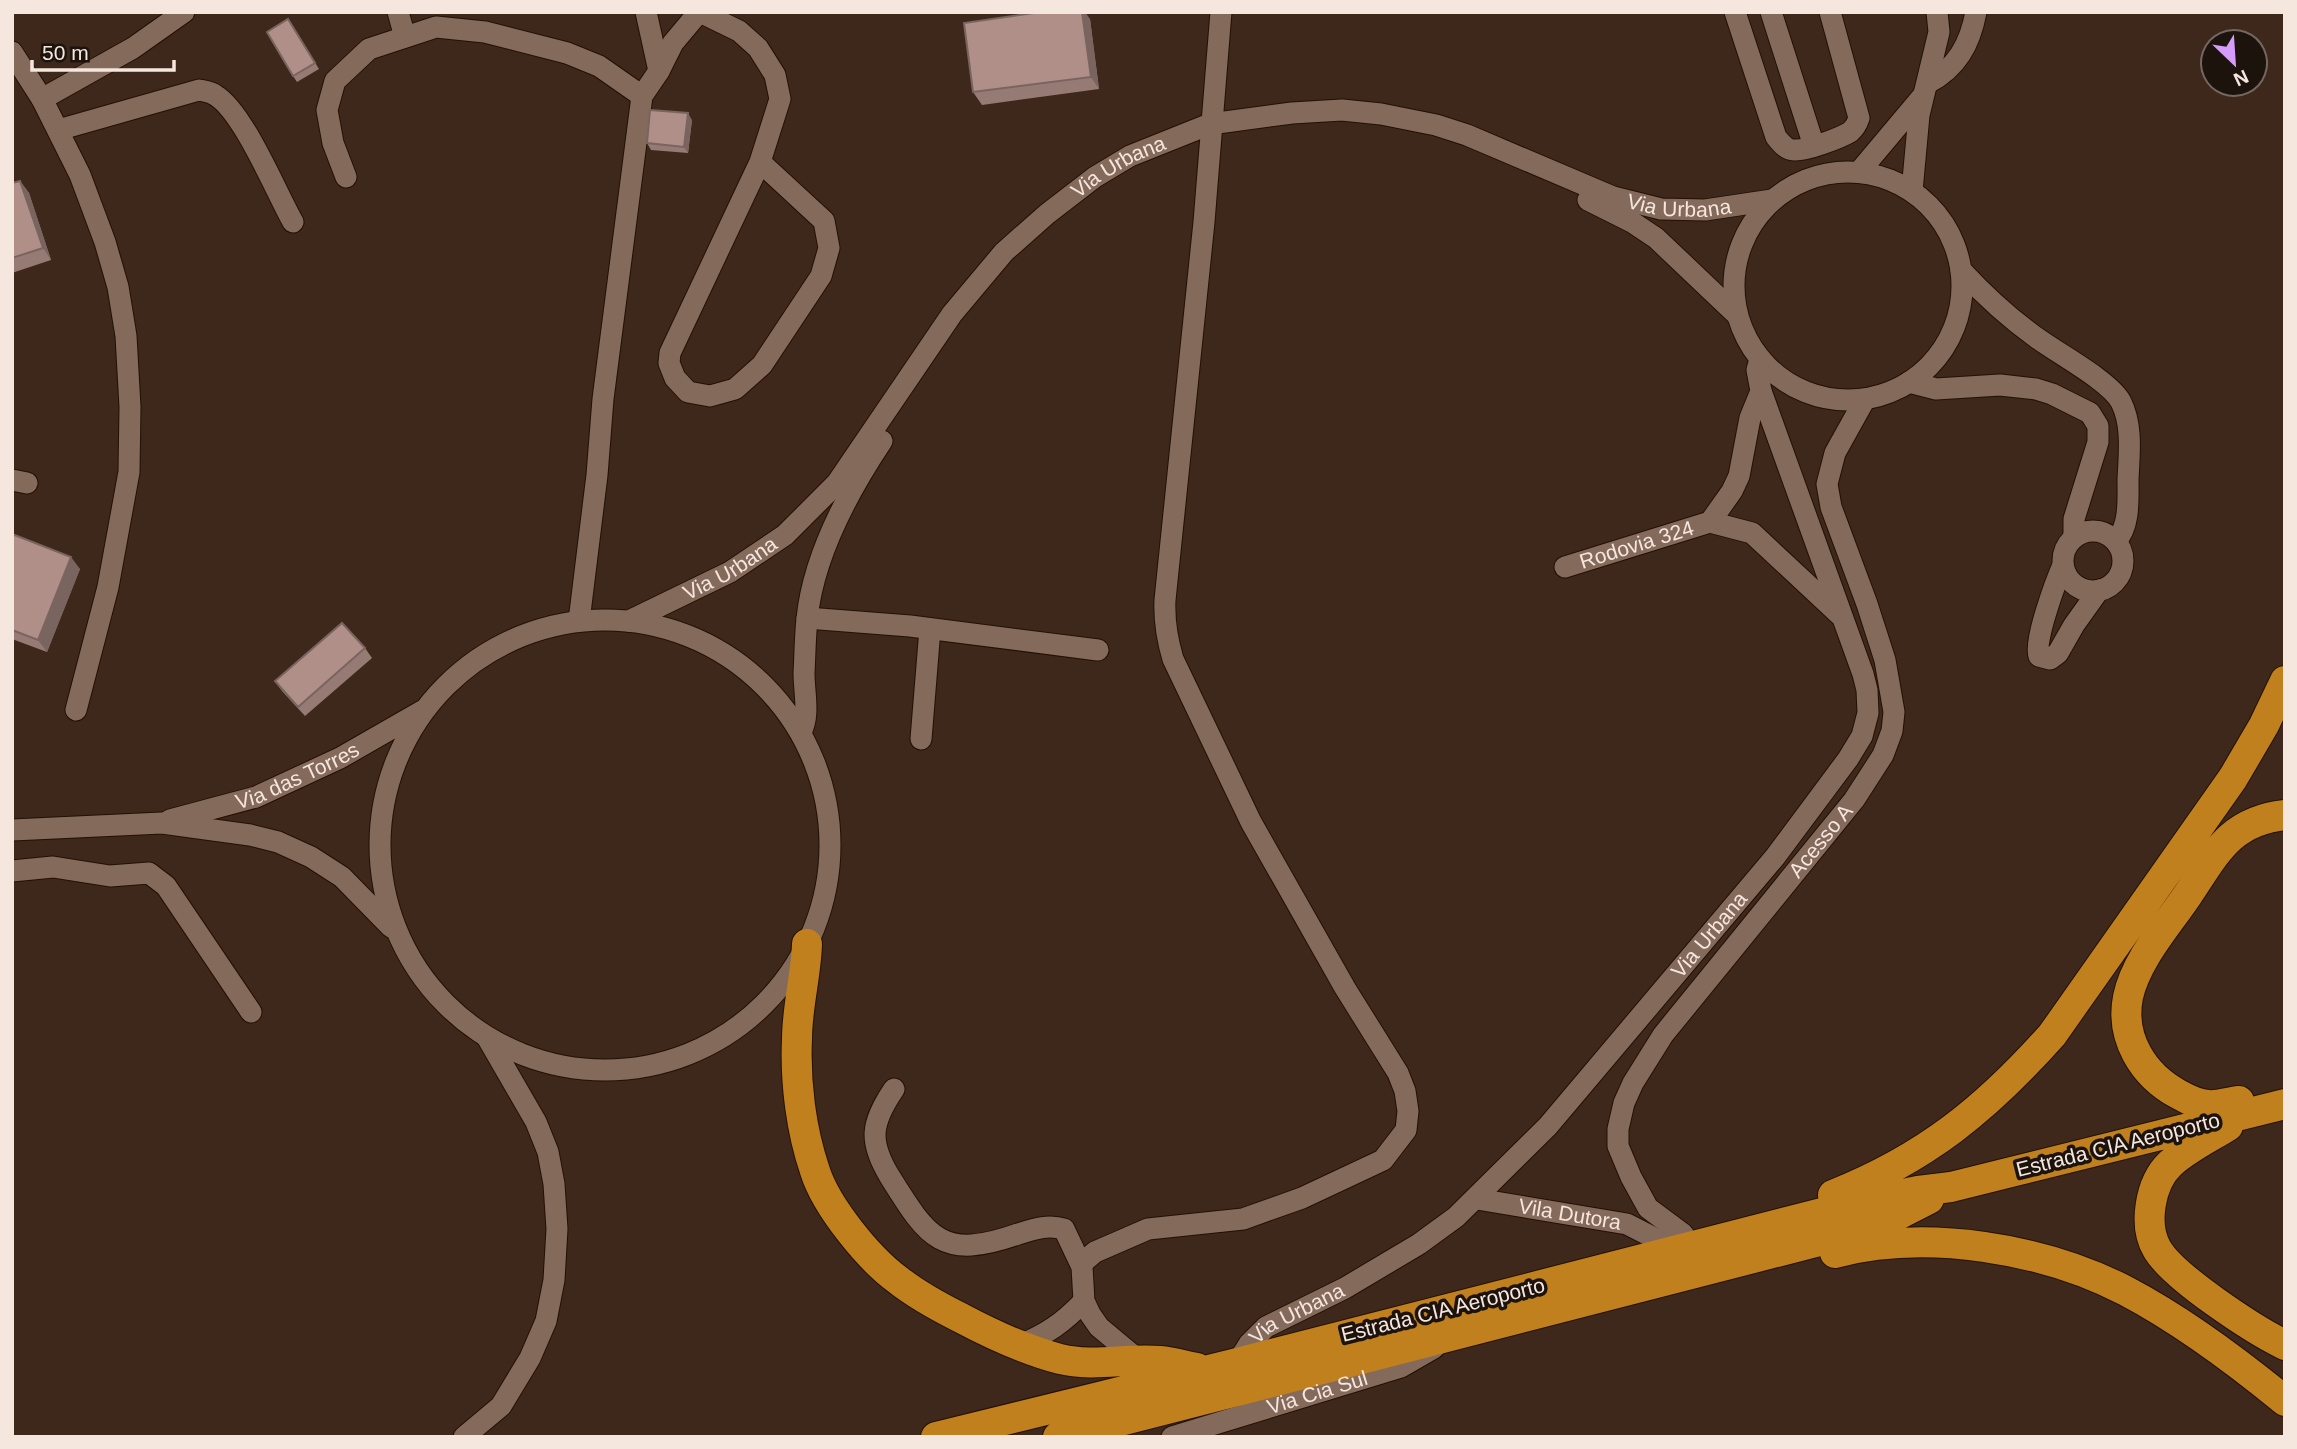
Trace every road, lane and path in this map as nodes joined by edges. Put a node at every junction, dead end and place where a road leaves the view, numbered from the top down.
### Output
1 (184, 12) edge
2 (398, 12) edge
3 (646, 12) edge
4 (700, 12) edge
5 (1221, 12) edge
6 (1735, 12) edge
7 (1771, 12) edge
8 (1830, 12) edge
9 (1937, 12) edge
10 (1976, 12) edge
11 (405, 37) junction
12 (12, 52) edge
13 (659, 71) junction
14 (1926, 88) junction
15 (642, 96) junction
16 (42, 99) junction
17 (58, 130) junction
18 (1210, 130) junction
19 (1814, 146) junction
20 (760, 162) junction
21 (1859, 172) junction
22 (346, 177) dead end
23 (1912, 191) junction
24 (1772, 200) junction
25 (1661, 209) junction
26 (293, 222) dead end
27 (1650, 234) junction
28 (1961, 270) junction
29 (1737, 315) junction
30 (1760, 359) junction
31 (1909, 382) junction
32 (1761, 391) junction
33 (1864, 399) junction
34 (1710, 522) junction
35 (2074, 537) junction
36 (2116, 541) junction
37 (2063, 565) junction
38 (1565, 567) dead end
39 (2099, 590) junction
40 (807, 618) junction
41 (1845, 620) junction
42 (579, 621) junction
43 (629, 621) junction
44 (930, 629) junction
45 (1098, 650) dead end
46 (2285, 681) edge
47 (76, 710) dead end
48 (423, 710) junction
49 (800, 732) junction
50 (921, 739) dead end
51 (2285, 815) edge
52 (162, 823) junction
53 (12, 830) edge
54 (12, 870) edge
55 (394, 931) junction
56 (807, 944) junction
57 (251, 1012) dead end
58 (488, 1039) junction
59 (894, 1089) dead end
60 (2285, 1097) edge
61 (2285, 1104) edge
62 (2248, 1113) junction
63 (1951, 1187) junction
64 (1477, 1199) junction
65 (1672, 1238) junction
66 (1081, 1264) junction
67 (1616, 1266) junction
68 (1084, 1301) junction
69 (1524, 1319) junction
70 (1458, 1335) junction
71 (2285, 1345) edge
72 (1018, 1346) junction
73 (1140, 1362) junction
74 (1237, 1363) junction
75 (1208, 1370) junction
76 (2285, 1401) edge
77 (1131, 1418) junction
78 (464, 1437) edge
79 (936, 1437) edge
80 (1059, 1437) edge
81 (1102, 1437) edge
82 (1172, 1437) edge

1 - 16 street
2 - 11 street
3 - 13 street
4 - 13 street
4 - 20 street
5 - 18 street
6 - 19 street
7 - 19 street
8 - 19 street
9 - 14 street
10 - 14 street
11 - 15 street
11 - 22 street
12 - 16 street
13 - 15 street
14 - 21 street
14 - 23 street
15 - 42 street
16 - 17 street
17 - 26 street
17 - 47 street
18 - 25 street, Via Urbana
18 - 27 street, Via Urbana
18 - 40 street, Via Urbana
18 - 43 street, Via Urbana
18 - 66 street
20 - 20 street
21 - 23 street
21 - 24 street
23 - 28 street
24 - 25 street, Via Urbana
24 - 29 street
25 - 27 street
27 - 29 street, Via Urbana
28 - 31 street
28 - 36 street
29 - 30 street
30 - 32 street, Via Urbana
30 - 33 street
31 - 33 street
31 - 35 street
32 - 34 street
32 - 41 street, Via Urbana
33 - 65 street, Acesso A
34 - 38 street, Rodovia 324
34 - 41 street
35 - 36 street
35 - 37 street
36 - 39 street
37 - 39 street
37 - 39 street
40 - 44 street
40 - 49 street, Via Urbana
41 - 64 street, Via Urbana
42 - 43 street
42 - 48 street
43 - 49 street
44 - 45 street
44 - 50 street
46 - 65 highway
48 - 52 street, Via das Torres
48 - 55 street
49 - 56 street
51 - 60 highway
52 - 53 street, Via das Torres
52 - 55 street, Via das Torres
54 - 57 street
55 - 58 street
56 - 58 street
56 - 72 highway
58 - 78 street
59 - 66 street
61 - 62 highway, Estrada CIA Aeroporto
62 - 63 highway, Estrada CIA Aeroporto
62 - 71 highway
63 - 67 highway, Estrada CIA Aeroporto
63 - 69 highway, Estrada CIA Aeroporto
64 - 65 street, Vila Dutora
64 - 74 street, Via Urbana
65 - 67 highway
66 - 68 street
67 - 74 highway, Estrada CIA Aeroporto
68 - 72 street
68 - 73 street
69 - 70 highway, Estrada CIA Aeroporto
69 - 76 highway
70 - 77 highway, Estrada CIA Aeroporto
70 - 82 street, Via Cia Sul
72 - 73 highway
73 - 75 highway
74 - 75 highway, Estrada CIA Aeroporto
75 - 79 highway, Estrada CIA Aeroporto
77 - 80 highway, Estrada CIA Aeroporto
77 - 81 highway

